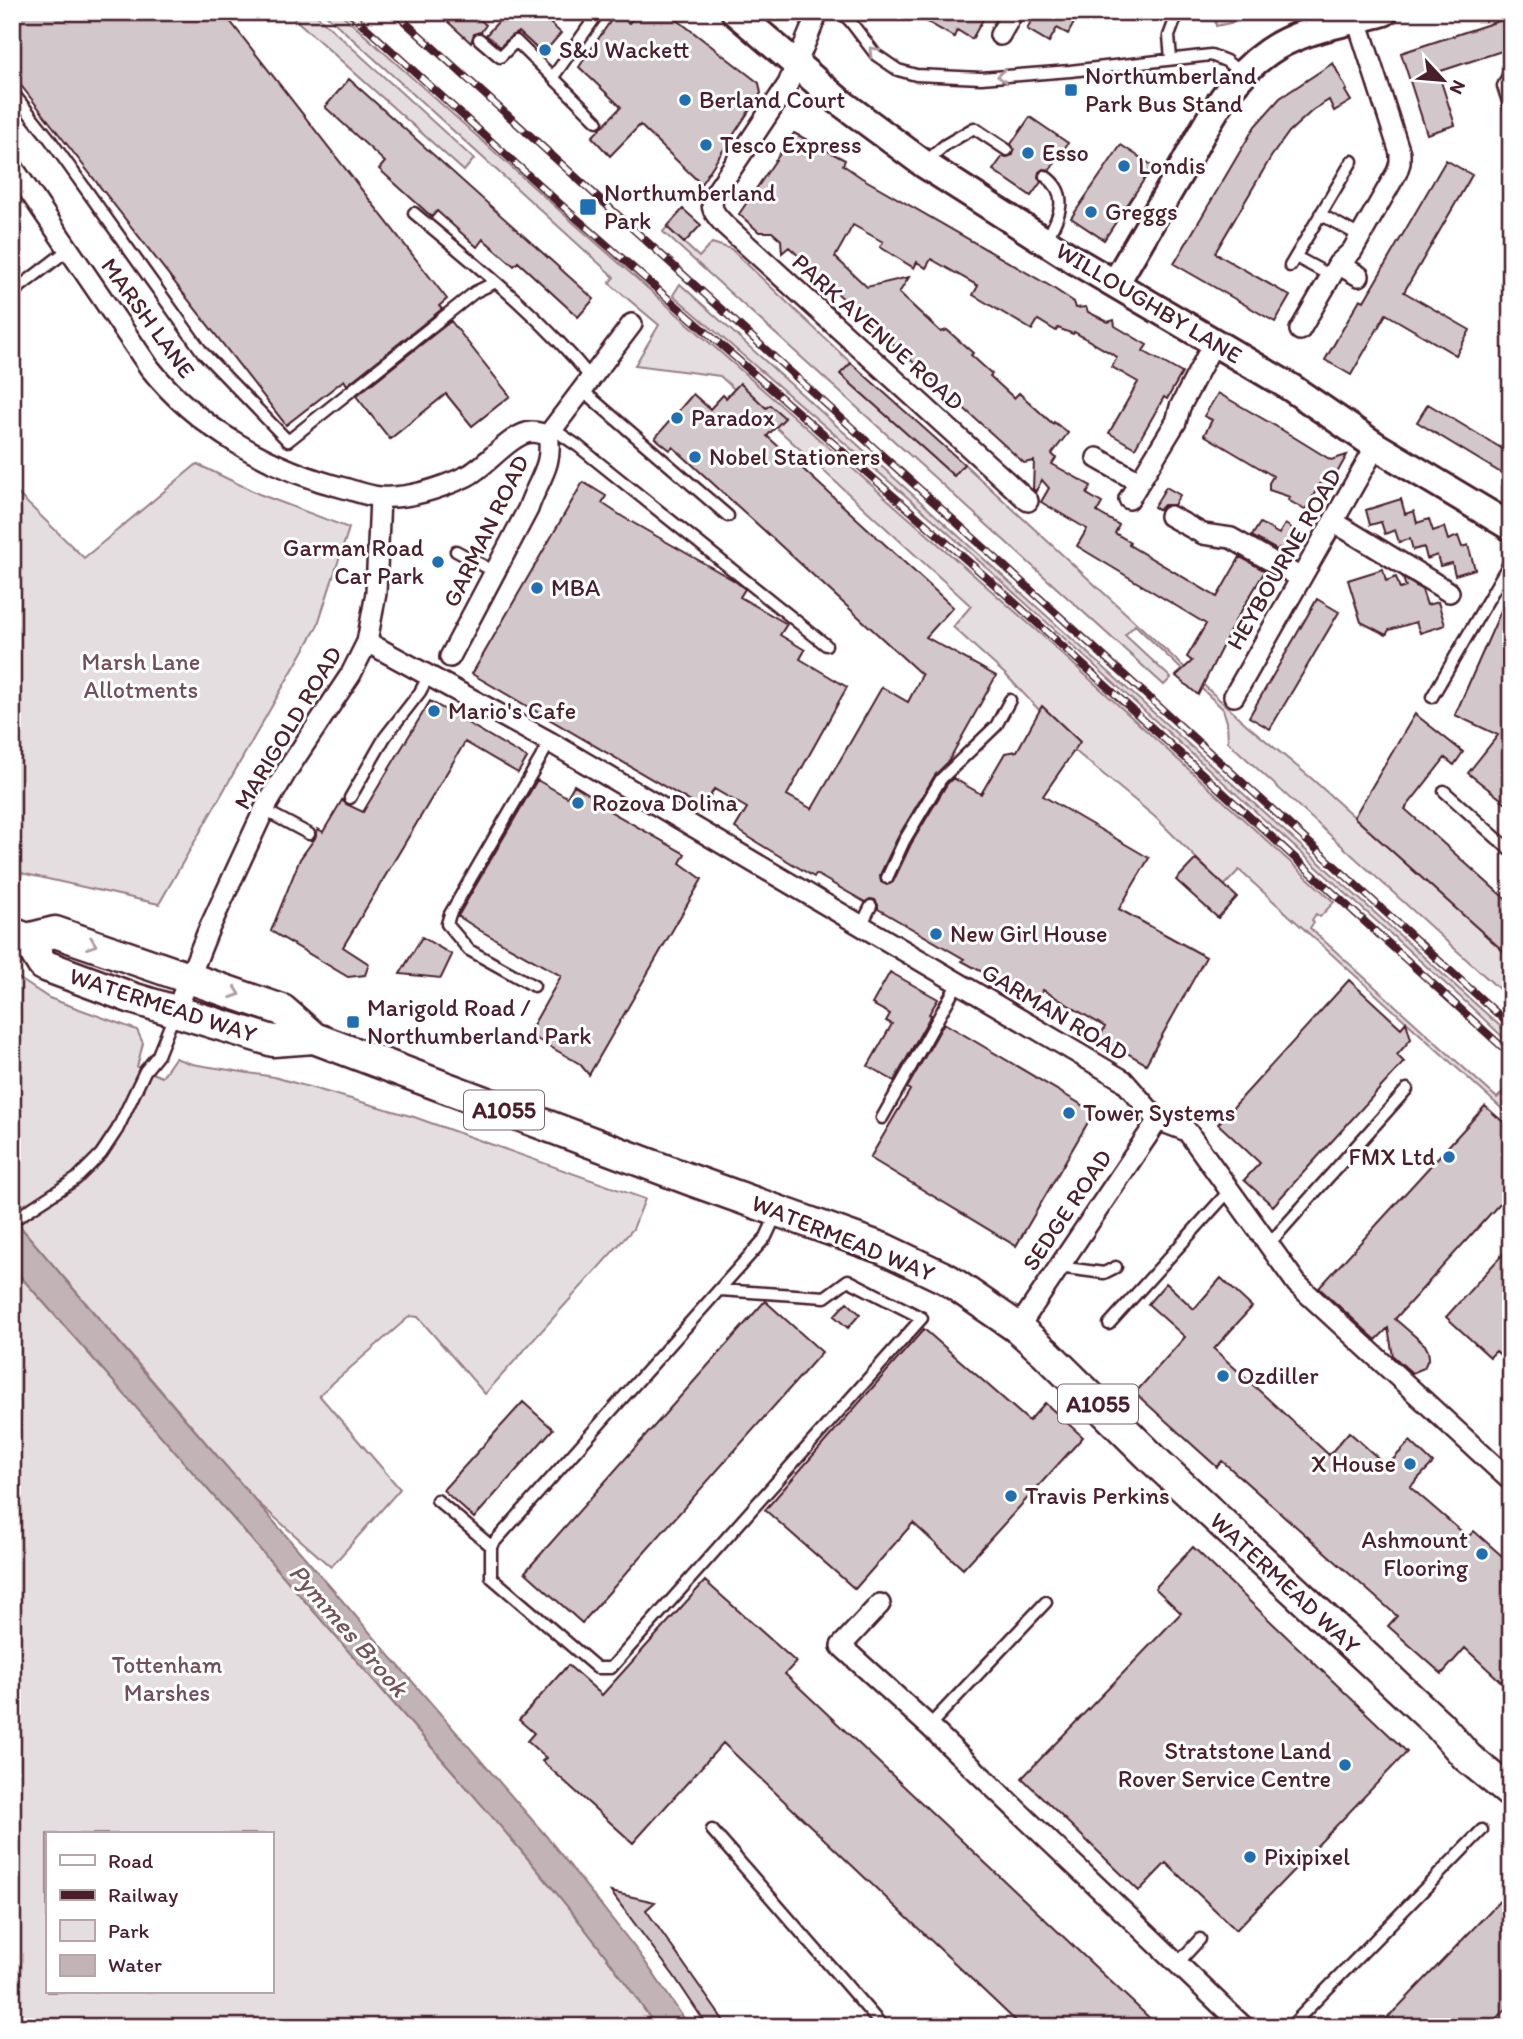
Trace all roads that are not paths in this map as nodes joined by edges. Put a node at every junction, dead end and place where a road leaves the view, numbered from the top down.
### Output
1 (600, 12) edge
2 (735, 12) edge
3 (818, 12) edge
4 (841, 12) edge
5 (1013, 12) edge
6 (1178, 12) edge
7 (1384, 12) edge
8 (1357, 20) junction
9 (1000, 35) dead end
10 (479, 39) dead end
11 (1171, 59) junction
12 (796, 64) junction
13 (1511, 69) edge
14 (1242, 74) junction
15 (553, 77) junction
16 (12, 92) edge
17 (1511, 111) edge
18 (597, 121) dead end
19 (1007, 150) dead end
20 (1352, 161) dead end
21 (924, 164) junction
22 (1045, 177) dead end
23 (16, 179) edge
24 (414, 213) dead end
25 (1320, 214) junction
26 (1360, 236) junction
27 (1045, 241) junction
28 (69, 249) junction
29 (1334, 270) junction
30 (1359, 276) dead end
31 (496, 282) junction
32 (1115, 284) junction
33 (12, 293) edge
34 (632, 324) dead end
35 (1300, 330) dead end
36 (1214, 342) junction
37 (586, 384) junction
38 (550, 432) junction
39 (1376, 446) junction
40 (1097, 458) dead end
41 (1139, 482) junction
42 (380, 497) junction
43 (1129, 499) dead end
44 (1028, 501) dead end
45 (728, 516) dead end
46 (1170, 516) dead end
47 (1334, 522) junction
48 (1511, 527) edge
49 (456, 551) dead end
50 (1511, 560) edge
51 (495, 572) junction
52 (1301, 578) junction
53 (1449, 592) dead end
54 (367, 642) junction
55 (826, 645) dead end
56 (450, 657) dead end
57 (428, 677) junction
58 (1234, 696) dead end
59 (1432, 697) dead end
60 (1010, 700) dead end
61 (550, 742) junction
62 (1444, 791) dead end
63 (350, 797) dead end
64 (264, 810) junction
65 (309, 834) dead end
66 (1511, 851) edge
67 (887, 878) dead end
68 (871, 905) dead end
69 (861, 926) junction
70 (19, 936) edge
71 (189, 978) junction
72 (958, 983) junction
73 (534, 986) dead end
74 (176, 1011) junction
75 (314, 1038) junction
76 (1407, 1089) dead end
77 (882, 1118) dead end
78 (1158, 1119) junction
79 (1231, 1189) junction
80 (779, 1210) junction
81 (13, 1220) edge
82 (1269, 1244) junction
83 (1057, 1267) junction
84 (1116, 1267) dead end
85 (720, 1290) junction
86 (1109, 1324) dead end
87 (1018, 1328) junction
88 (1511, 1481) edge
89 (437, 1500) dead end
90 (491, 1546) junction
91 (1046, 1602) dead end
92 (880, 1604) dead end
93 (1438, 1725) junction
94 (929, 1726) junction
95 (1511, 1767) edge
96 (1511, 1793) edge
97 (712, 1830) dead end
98 (1482, 1830) dead end
99 (1200, 1939) dead end
100 (1178, 1964) junction
101 (883, 2027) edge
102 (1244, 2027) edge
103 (1290, 2027) edge

1 - 15 lane
2 - 12 street, WILLOUGHBY LANE
3 - 12 street
11 -> 4 lane
5 - 9 street
6 - 11 lane
7 - 8 street
8 - 14 street
8 - 26 street
10 - 15 lane
11 - 14 lane
12 - 21 street, WILLOUGHBY LANE
12 - 44 street, PARK AVENUE ROAD
13 - 17 lane
14 - 32 street
15 - 18 lane
16 - 31 lane
19 - 21 lane
20 - 25 lane
21 - 27 street, WILLOUGHBY LANE
22 - 27 lane
23 - 28 street, MARSH LANE
24 - 31 lane
25 - 26 lane
25 - 29 lane
26 - 29 street
27 - 32 street, WILLOUGHBY LANE
28 - 33 lane
28 - 42 street, MARSH LANE
29 - 30 street
29 - 35 street
31 - 37 lane
32 - 36 street, WILLOUGHBY LANE
34 - 37 street
36 - 39 street, WILLOUGHBY LANE
36 - 41 street
37 - 38 street
37 - 45 lane
38 - 42 street, MARSH LANE
38 - 51 street, GARMAN ROAD
38 - 55 lane
39 - 47 street, HEYBOURNE ROAD
39 - 48 street, WILLOUGHBY LANE
40 - 41 street
41 - 43 street
42 - 54 street, MARIGOLD ROAD
46 - 52 street
47 - 52 street, HEYBOURNE ROAD
47 - 53 street
49 - 51 lane
50 - 59 lane
51 - 56 street, GARMAN ROAD
52 - 58 street, HEYBOURNE ROAD
54 - 57 street, GARMAN ROAD
54 - 64 street, MARIGOLD ROAD
57 - 61 street, GARMAN ROAD
57 - 63 lane
60 - 67 lane
61 - 69 street, GARMAN ROAD
61 - 73 lane
62 - 66 lane
64 - 65 lane
64 - 71 street, MARIGOLD ROAD
68 - 69 lane
69 - 72 street, GARMAN ROAD
70 -> 71 main road, WATERMEAD WAY / A1055
70 - 74 main road, WATERMEAD WAY / A1055
71 - 74 street, MARIGOLD ROAD
71 -> 75 main road, WATERMEAD WAY / A1055
72 - 77 lane
72 - 78 street, GARMAN ROAD
74 - 75 main road, WATERMEAD WAY / A1055
74 - 81 lane
75 - 80 main road, WATERMEAD WAY / A1055
76 - 82 lane
78 - 79 street, GARMAN ROAD
78 - 83 street, SEDGE ROAD
79 - 82 street, GARMAN ROAD
79 - 86 lane
80 - 85 lane
80 - 87 main road, WATERMEAD WAY / A1055
82 - 88 street, GARMAN ROAD
83 - 84 lane
83 - 87 street, SEDGE ROAD
85 - 90 lane
85 - 90 lane
87 - 93 main road, WATERMEAD WAY / A1055
89 - 90 lane
91 - 94 lane
92 - 94 street
93 - 95 main road, WATERMEAD WAY / A1055
93 - 96 main road, WATERMEAD WAY / A1055
94 - 100 street
97 - 101 lane
98 - 103 lane
99 - 100 lane
100 - 102 street

